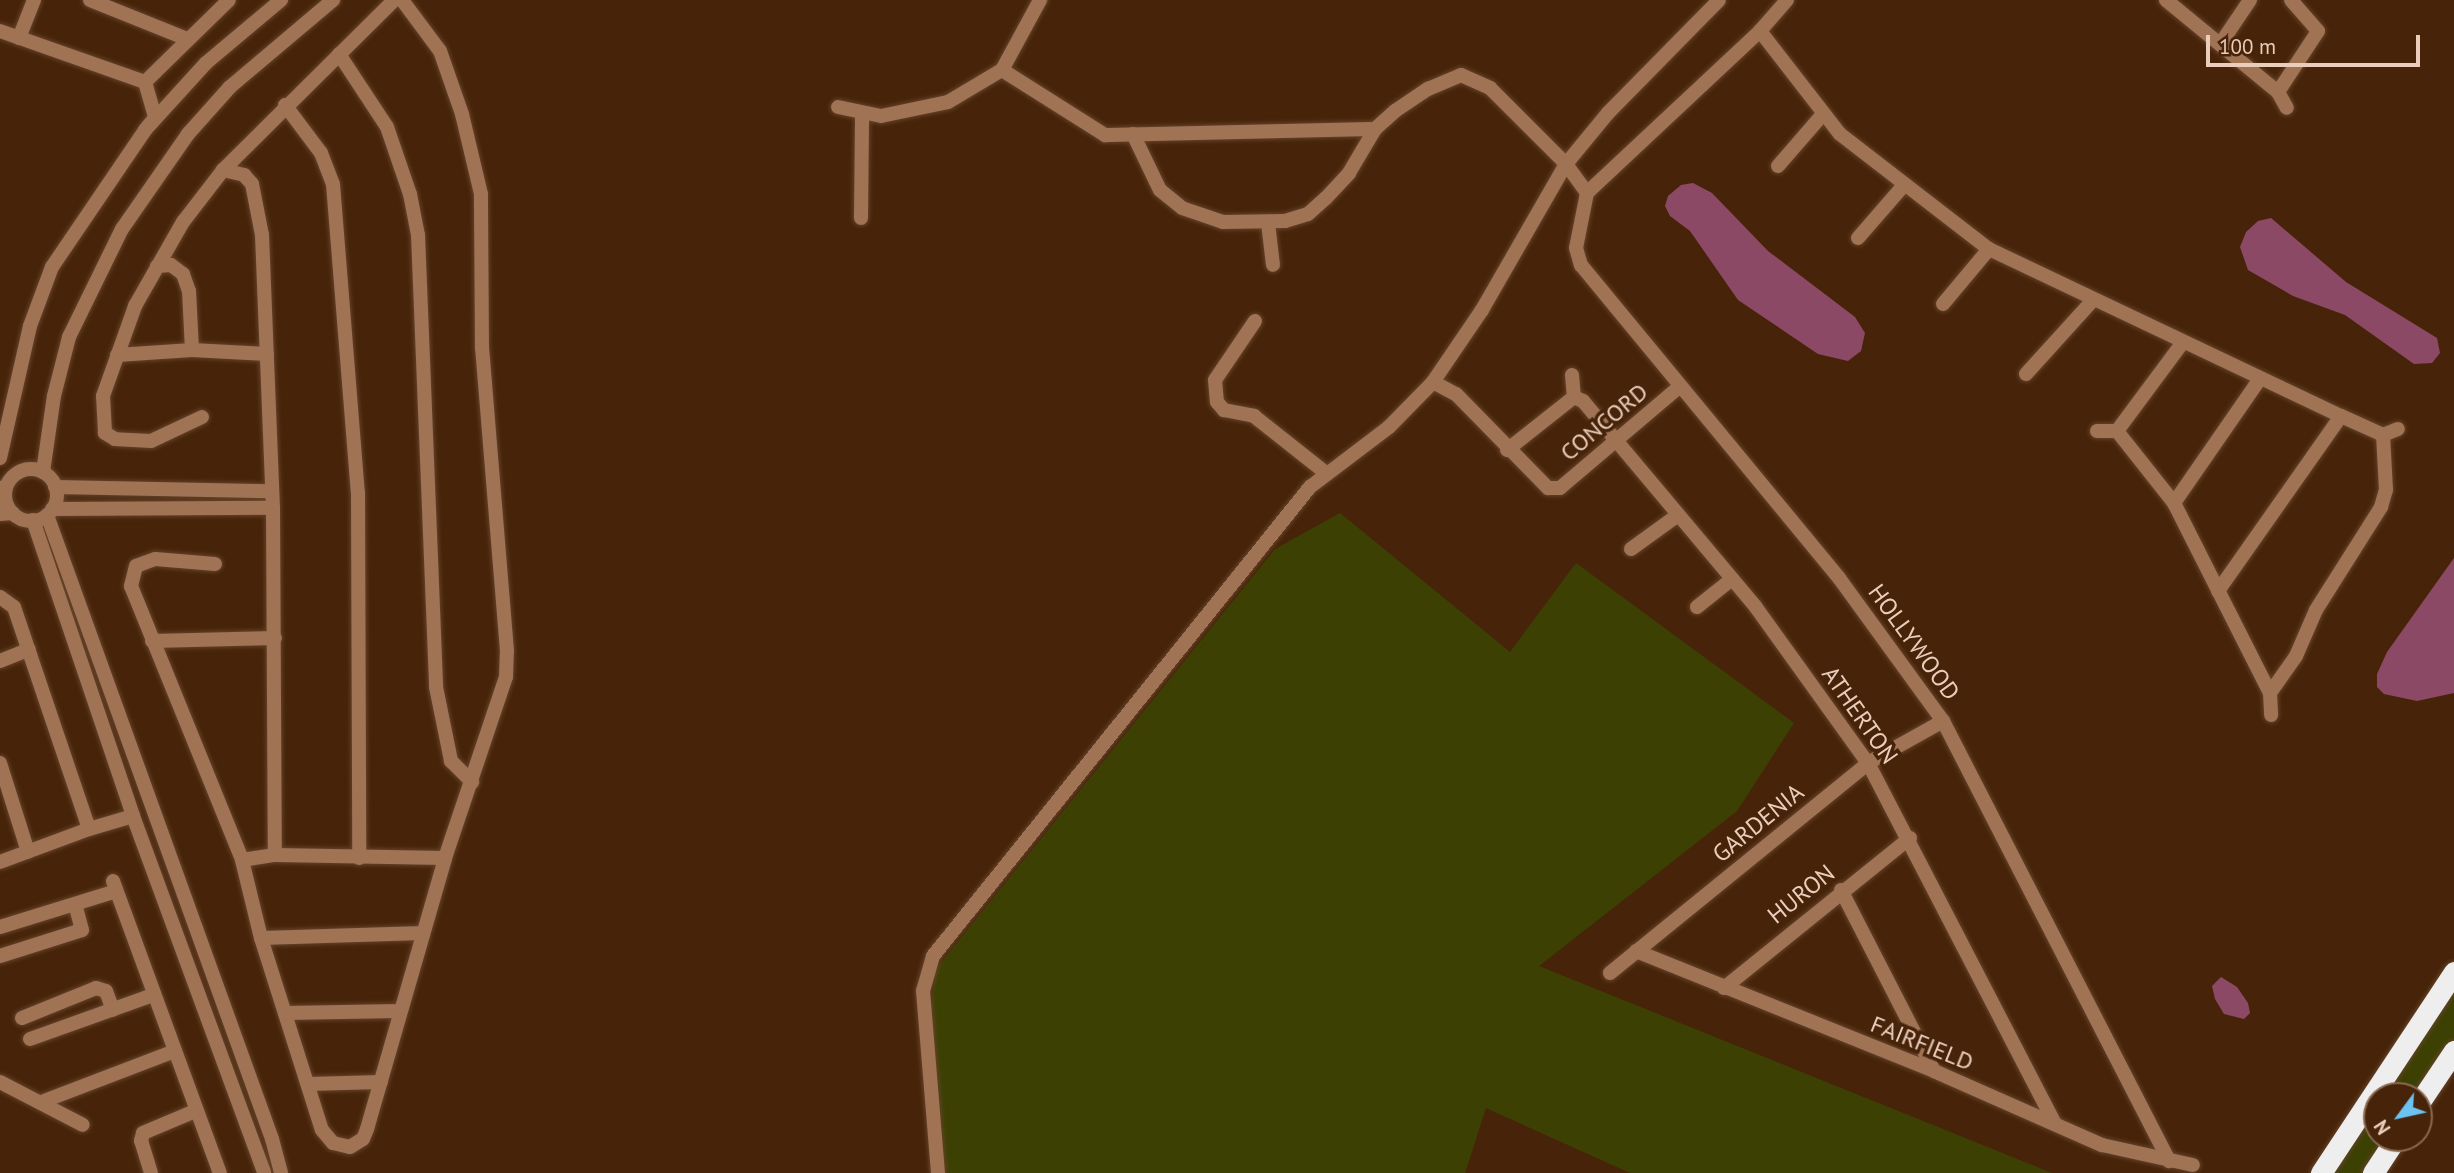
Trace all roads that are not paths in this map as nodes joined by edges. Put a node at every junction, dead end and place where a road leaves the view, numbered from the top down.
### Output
1 (34, 0) edge
2 (90, 0) edge
3 (229, 0) edge
4 (281, 0) edge
5 (333, 0) edge
6 (394, 0) edge
7 (402, 0) edge
8 (1040, 0) edge
9 (1719, 0) edge
10 (1787, 0) edge
11 (2166, 0) edge
12 (2250, 0) edge
13 (2291, 0) edge
14 (0, 31) edge
15 (1760, 31) junction
16 (19, 38) junction
17 (185, 38) junction
18 (2221, 43) junction
19 (339, 54) junction
20 (1002, 70) junction
21 (145, 82) junction
22 (2278, 92) junction
23 (285, 105) junction
24 (838, 107) dead end
25 (2287, 108) dead end
26 (1823, 114) junction
27 (862, 115) junction
28 (1375, 129) junction
29 (145, 130) junction
30 (1133, 134) junction
31 (1566, 164) junction
32 (1778, 166) dead end
33 (223, 170) junction
34 (1904, 185) junction
35 (1587, 193) junction
36 (861, 218) dead end
37 (1268, 223) junction
38 (1858, 238) dead end
39 (1989, 249) junction
40 (1273, 265) dead end
41 (157, 266) junction
42 (2092, 300) junction
43 (1943, 304) dead end
44 (1255, 321) dead end
45 (2183, 342) junction
46 (192, 350) junction
47 (267, 354) junction
48 (117, 355) junction
49 (1572, 374) dead end
50 (2025, 374) dead end
51 (2260, 379) junction
52 (1433, 383) junction
53 (1678, 388) junction
54 (1574, 397) junction
55 (202, 416) dead end
56 (2341, 416) junction
57 (2398, 429) dead end
58 (2097, 431) dead end
59 (2117, 431) junction
60 (2383, 435) junction
61 (1616, 443) junction
62 (1507, 450) junction
63 (0, 460) edge
64 (43, 472) junction
65 (1326, 473) junction
66 (5, 485) edge
67 (55, 487) junction
68 (270, 491) junction
69 (2174, 503) junction
70 (273, 508) junction
71 (6, 514) edge
72 (44, 514) junction
73 (1678, 515) junction
74 (1631, 549) dead end
75 (215, 564) dead end
76 (1732, 579) junction
77 (2218, 591) junction
78 (0, 597) edge
79 (1697, 607) dead end
80 (275, 638) junction
81 (152, 641) junction
82 (29, 649) junction
83 (0, 660) edge
84 (2270, 693) junction
85 (2271, 715) dead end
86 (1943, 721) junction
87 (0, 763) edge
88 (1868, 763) junction
89 (472, 782) junction
90 (133, 816) junction
91 (89, 829) junction
92 (1910, 838) junction
93 (28, 852) junction
94 (275, 855) junction
95 (359, 858) junction
96 (445, 858) junction
97 (242, 860) junction
98 (0, 862) edge
99 (1841, 891) junction
100 (75, 904) junction
101 (0, 928) edge
102 (423, 933) junction
103 (261, 938) junction
104 (1636, 951) junction
105 (1, 959) edge
106 (2454, 972) edge
107 (1609, 973) dead end
108 (1724, 988) junction
109 (153, 995) junction
110 (113, 1010) junction
111 (400, 1012) junction
112 (285, 1013) junction
113 (174, 1051) junction
114 (2454, 1051) edge
115 (1934, 1071) junction
116 (0, 1082) edge
117 (381, 1082) junction
118 (2433, 1082) edge
119 (309, 1084) junction
120 (44, 1101) junction
121 (195, 1111) junction
122 (2055, 1123) junction
123 (83, 1125) dead end
124 (2387, 1152) edge
125 (2169, 1161) junction
126 (2193, 1165) dead end
127 (151, 1173) edge
128 (220, 1173) edge
129 (264, 1173) edge
130 (280, 1173) edge
131 (938, 1173) edge
132 (2321, 1173) edge
133 (2373, 1173) edge

1 - 16 street
2 - 17 street
3 - 17 street
4 - 29 street
5 - 64 street
6 - 19 street
7 - 89 street
8 - 20 street
9 - 31 street
10 - 15 street
11 - 18 street
12 - 18 street
13 - 22 street
14 - 16 street
15 - 26 street
15 - 35 street
16 - 21 street
17 - 21 street
18 - 22 street
19 - 23 street
19 - 89 street
20 - 27 street
20 - 30 street
21 - 29 street
22 - 25 street
23 - 33 street
23 - 95 street
24 - 27 street
26 - 32 street
26 - 34 street
27 - 36 street
28 - 30 street
28 - 31 street
28 - 37 street
29 - 63 street
30 - 37 street
31 - 35 street
31 - 52 street
33 - 41 street
33 - 47 street
34 - 38 street
34 - 39 street
35 - 53 street, HOLLYWOOD
37 - 40 street
39 - 42 street
39 - 43 street
41 - 46 street
41 - 48 street
42 - 45 street
42 - 50 street
44 - 65 street
45 - 51 street
45 - 59 street
46 - 47 street
46 - 48 street
47 - 68 street
48 - 55 street
49 - 54 street
51 - 56 street
51 - 69 street
52 - 62 street, CONCORD
52 - 65 street
53 - 61 street, CONCORD
53 - 86 street, HOLLYWOOD
54 - 61 street, ATHERTON
54 - 62 street
56 - 60 street
56 - 77 street
57 - 60 street
58 - 59 street
59 - 69 street
60 - 84 street
61 - 62 street, CONCORD
61 - 73 street, ATHERTON
63 - 66 street
64 - 66 street
64 - 67 street
65 - 131 street
66 - 71 street
67 - 68 street
67 - 72 street
68 - 70 street
69 - 77 street
70 - 72 street
70 - 80 street
71 - 72 street
72 - 90 street
72 - 130 street
73 - 74 street
73 - 76 street, ATHERTON
75 - 81 street
76 - 79 street
76 - 88 street, ATHERTON
77 - 84 street
78 - 82 street
80 - 81 street
80 - 94 street
81 - 97 street
82 - 83 street
82 - 91 street
84 - 85 street
86 - 88 street, GARDENIA
86 - 125 street, HOLLYWOOD
87 - 93 street
88 - 92 street, ATHERTON
88 - 104 street, GARDENIA
89 - 96 street
90 - 91 street
90 - 129 street
91 - 93 street
92 - 99 street, HURON
92 - 122 street, ATHERTON
93 - 98 street
94 - 95 street
94 - 97 street
95 - 96 street
96 - 102 street
97 - 103 street
99 - 108 street, HURON
99 - 115 street
100 - 101 street
100 - 105 street
100 - 109 street
102 - 103 street
102 - 111 street
103 - 112 street
104 - 107 street, GARDENIA
104 - 108 street, FAIRFIELD
106 - 132 highway
108 - 115 street, FAIRFIELD
109 - 110 street
109 - 113 street
110 - 110 street
111 - 112 street
111 - 117 street
112 - 119 street
113 - 120 street
113 - 121 street
114 - 118 highway
115 - 122 street, FAIRFIELD
116 - 120 street
117 - 119 street
117 - 119 street
120 - 123 street
121 - 127 street
121 - 128 street
122 - 125 street, FAIRFIELD
124 - 133 highway
125 - 126 street, FAIRFIELD

